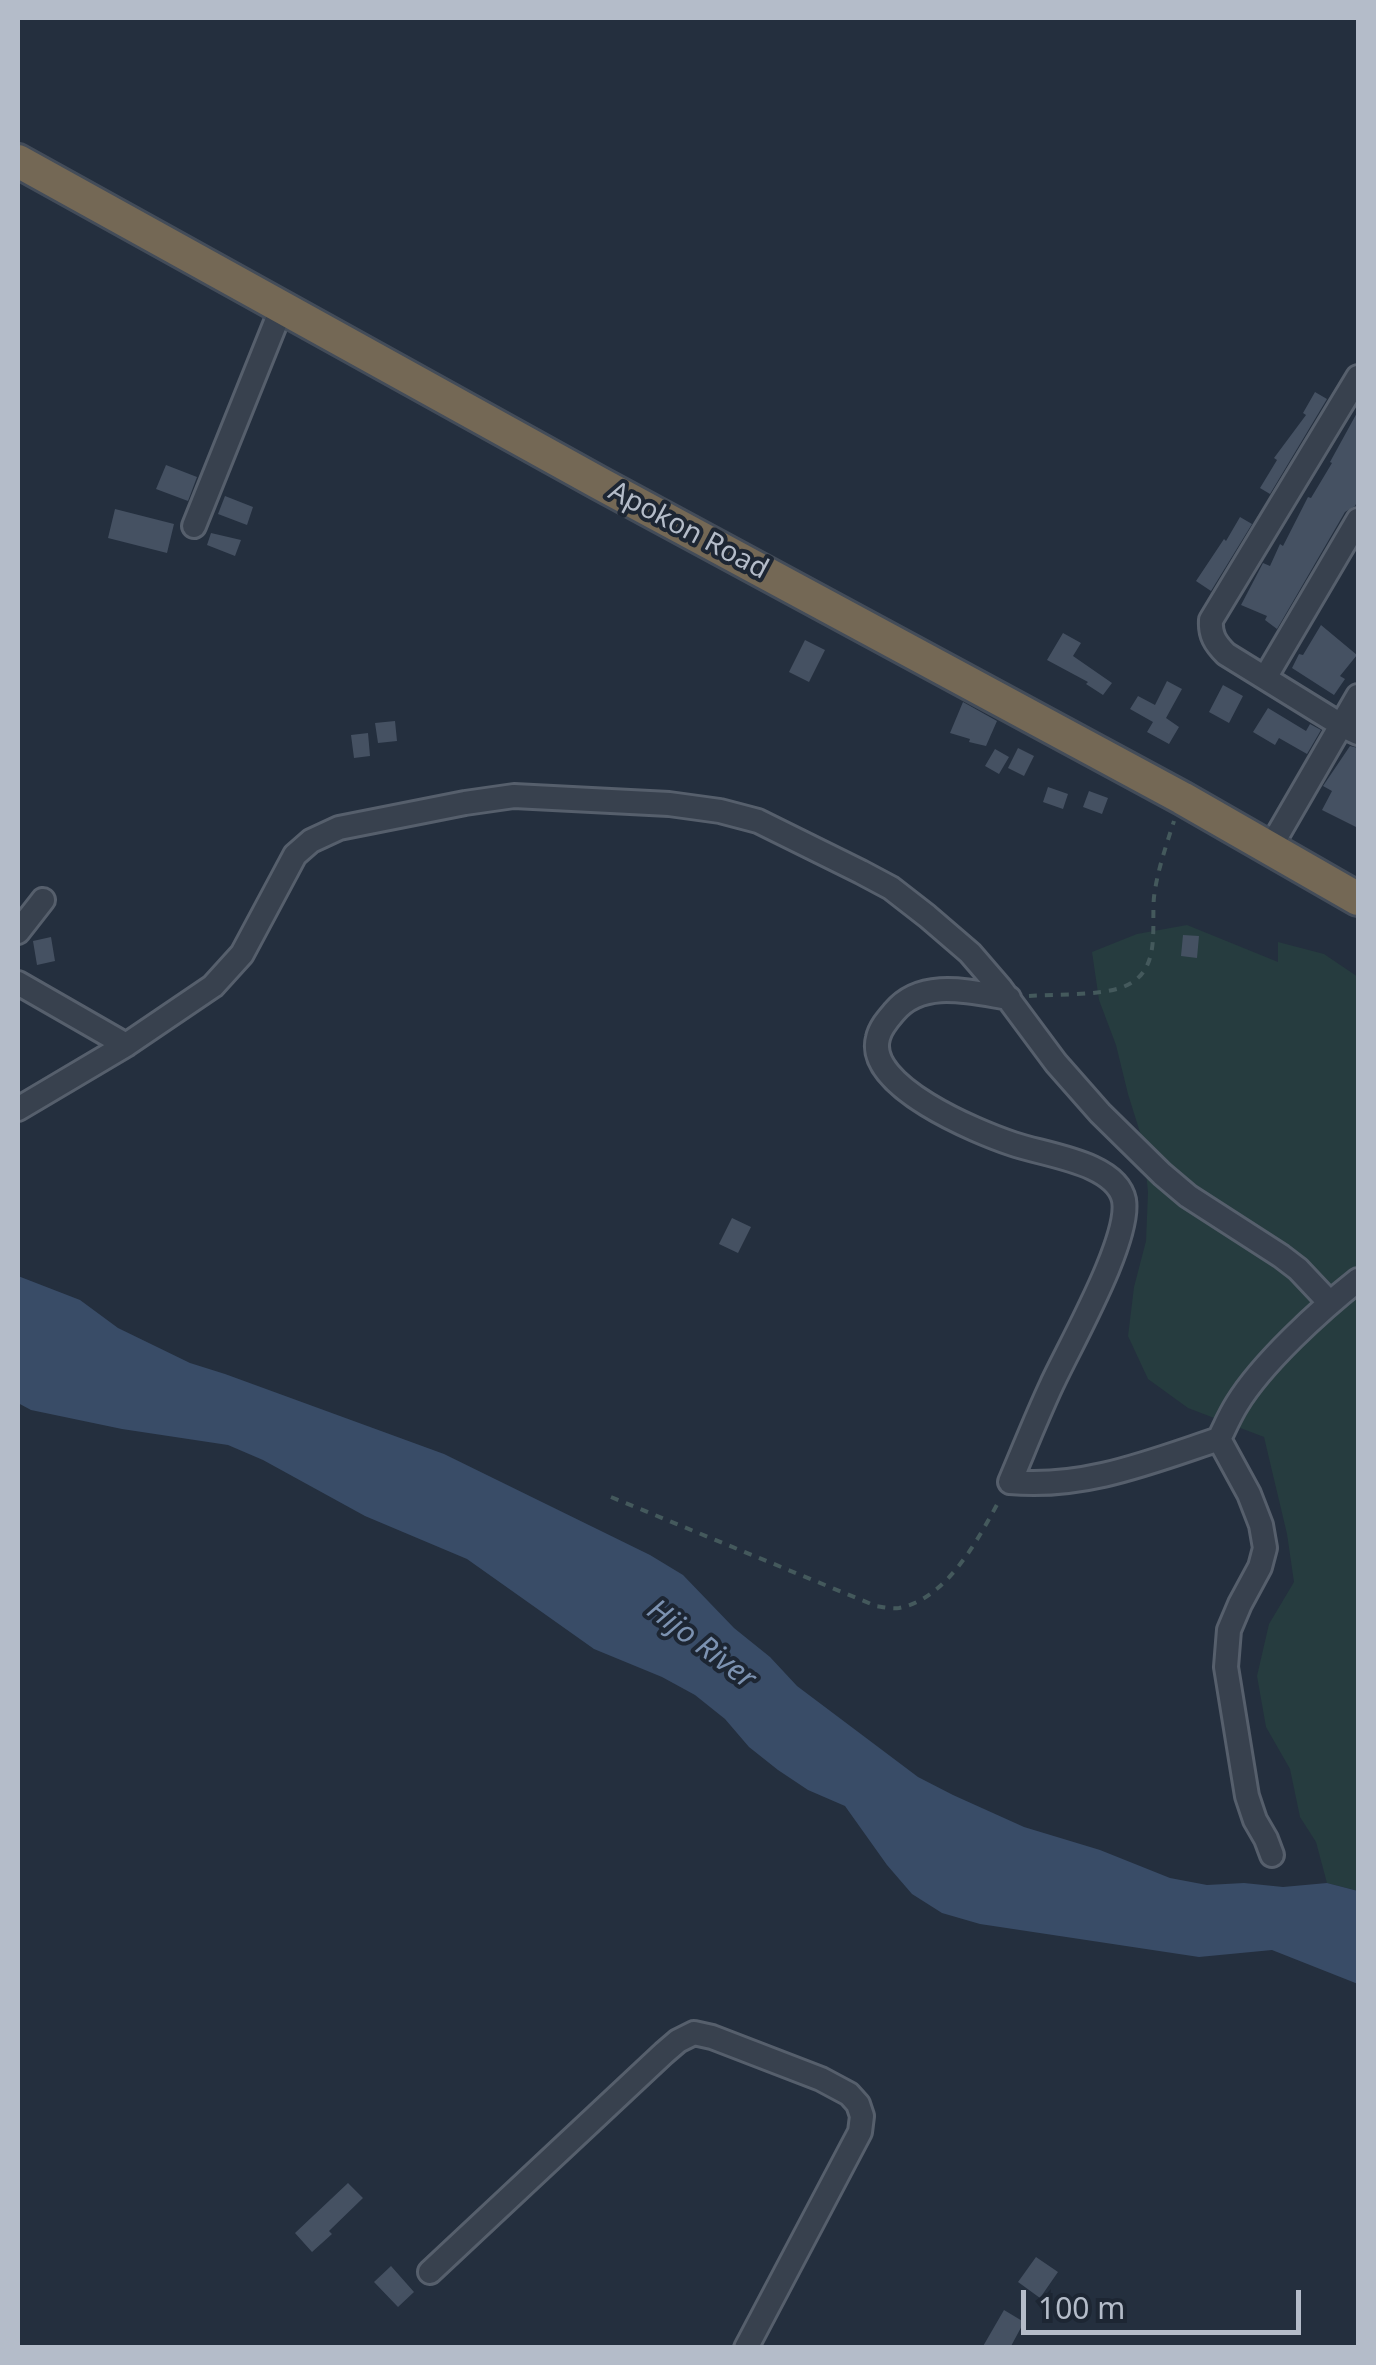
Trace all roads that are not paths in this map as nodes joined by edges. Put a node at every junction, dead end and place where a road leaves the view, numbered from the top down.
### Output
1 (18, 140) edge
2 (18, 161) edge
3 (282, 307) junction
4 (1358, 376) edge
5 (1358, 520) edge
6 (194, 526) dead end
7 (1265, 678) junction
8 (1358, 696) edge
9 (1350, 729) edge
10 (1275, 839) junction
11 (1358, 875) edge
12 (1358, 898) edge
13 (43, 900) dead end
14 (18, 932) edge
15 (18, 984) edge
16 (1009, 998) junction
17 (126, 1045) junction
18 (18, 1109) edge
19 (1358, 1280) edge
20 (1330, 1303) junction
21 (1220, 1439) junction
22 (1272, 1855) dead end
23 (430, 2272) dead end
24 (746, 2348) edge

1 - 10 highway, Apokon Road
2 - 3 highway, Apokon Road
3 - 6 street
3 - 10 highway, Apokon Road
4 - 7 street
5 - 7 street
7 - 9 street
8 - 9 street
9 - 10 street
10 - 11 highway, Apokon Road
10 - 12 highway, Apokon Road
13 - 14 street
15 - 17 street
16 - 17 street
16 - 20 street
16 - 21 street
17 - 18 street
19 - 20 street
20 - 21 street
21 - 22 street
23 - 24 street

